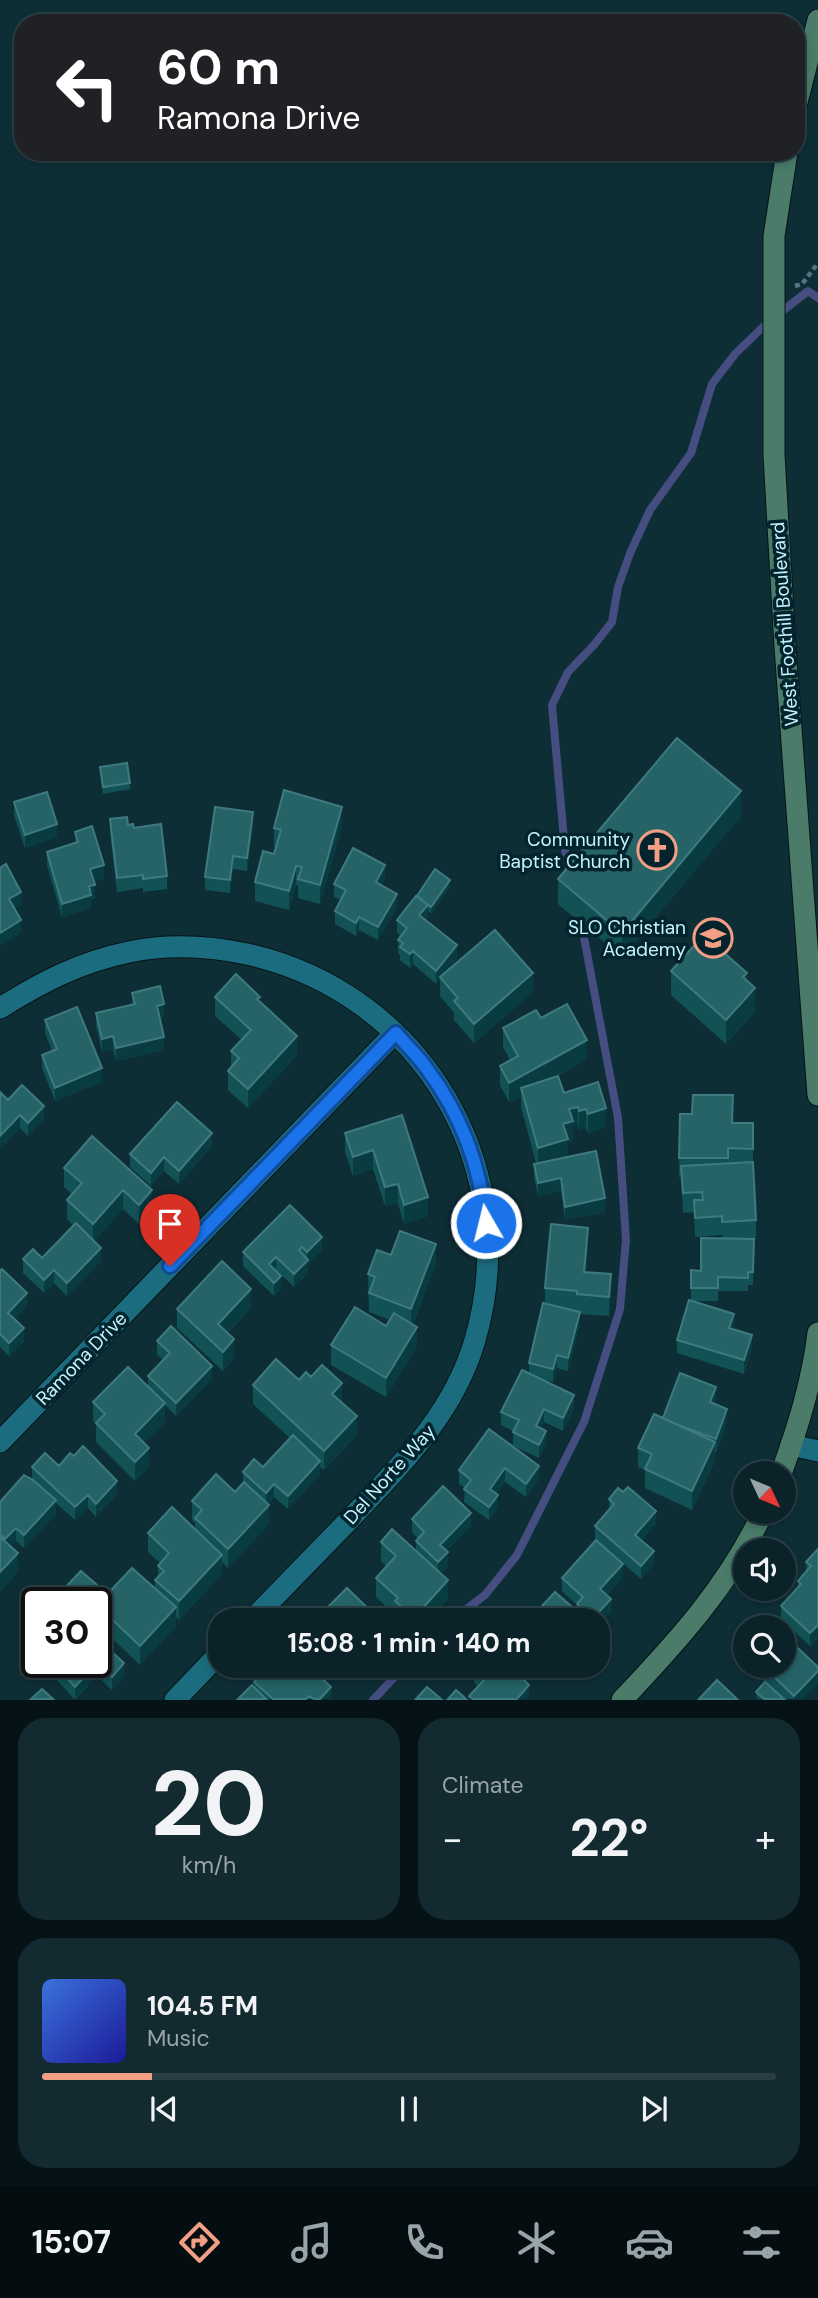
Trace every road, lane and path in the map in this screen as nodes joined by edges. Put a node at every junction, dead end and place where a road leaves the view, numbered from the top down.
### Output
1 (818, 20) edge
2 (805, 71) edge
3 (785, 161) edge
4 (0, 1008) edge
5 (396, 1033) junction
6 (818, 1095) edge
7 (818, 1333) edge
8 (0, 1442) edge
9 (791, 1445) junction
10 (818, 1451) edge
11 (785, 1461) edge
12 (756, 1524) edge
13 (263, 1608) edge
14 (208, 1665) edge
15 (175, 1699) edge
16 (622, 1699) edge

1 - 2 street
3 - 6 street, West Foothill Boulevard
4 - 5 street, Del Norte Way
5 - 8 street, Ramona Drive
5 - 13 street, Del Norte Way
7 - 9 street
9 - 10 street
9 - 11 street
12 - 16 street
14 - 15 street

